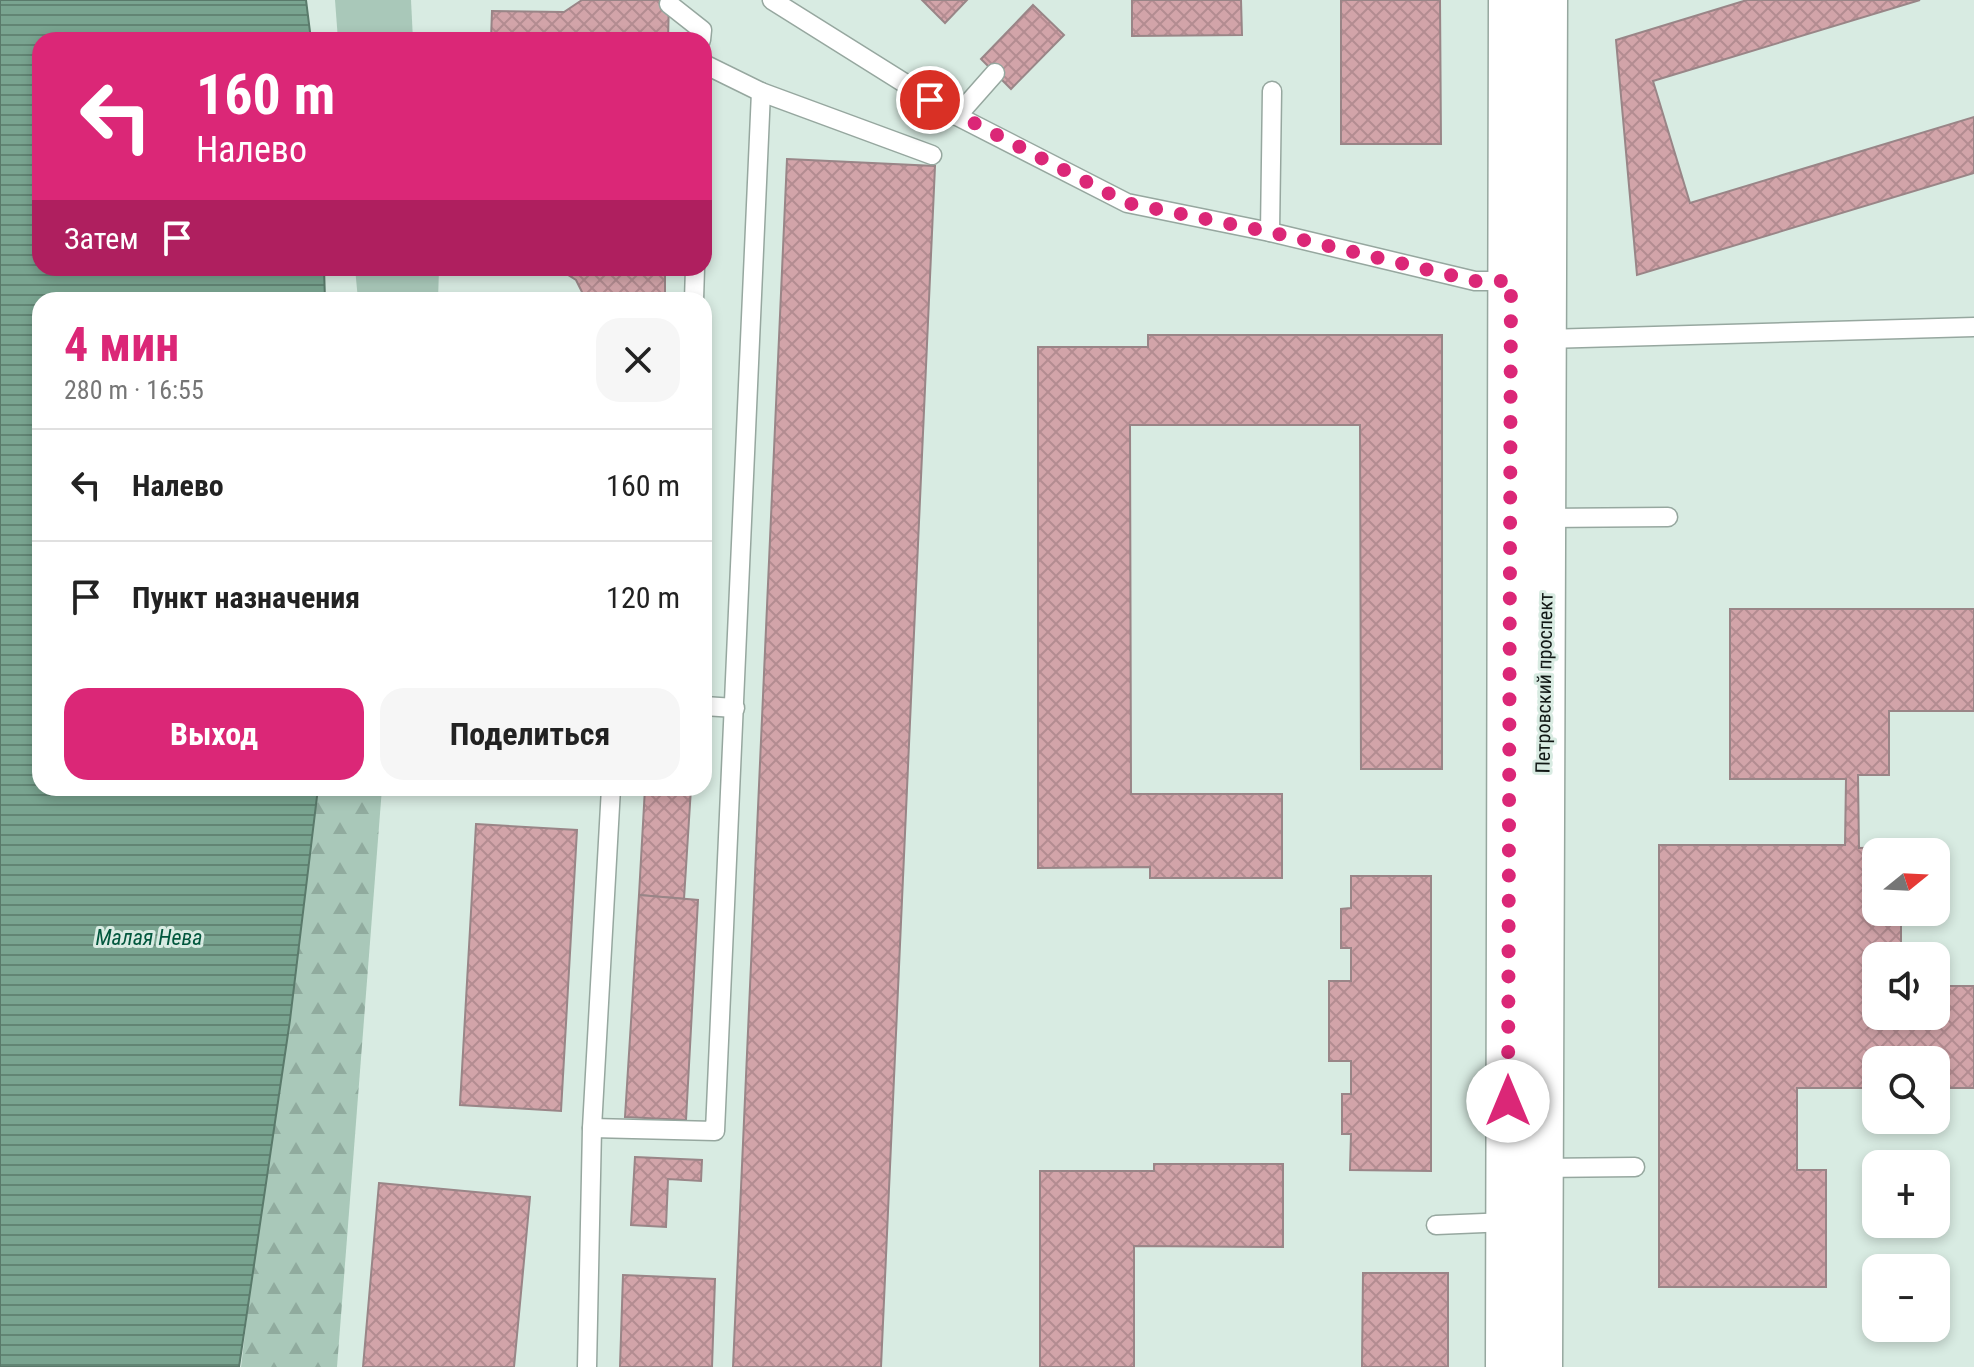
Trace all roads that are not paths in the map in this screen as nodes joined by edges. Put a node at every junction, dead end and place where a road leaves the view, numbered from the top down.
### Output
1 (772, 0) edge
2 (669, 4) dead end
3 (1528, 13) edge
4 (702, 32) edge
5 (712, 68) edge
6 (995, 73) dead end
7 (1272, 91) dead end
8 (761, 92) junction
9 (957, 116) junction
10 (932, 155) dead end
11 (1270, 232) junction
12 (1528, 281) junction
13 (1974, 327) edge
14 (1546, 339) junction
15 (1668, 517) dead end
16 (1528, 518) junction
17 (712, 707) edge
18 (735, 708) junction
19 (611, 796) edge
20 (592, 1128) junction
21 (1635, 1167) dead end
22 (1524, 1168) junction
23 (1508, 1222) junction
24 (1436, 1225) dead end
25 (587, 1367) edge
26 (1508, 1367) edge
27 (1540, 1367) edge

1 - 9 lane
2 - 4 lane
3 - 12 street, Петровский проспект
5 - 8 lane
6 - 9 lane
7 - 11 lane
8 - 10 lane
8 - 18 lane
9 - 11 lane
11 - 12 lane
12 - 14 street, Петровский проспект
12 - 16 street, Петровский проспект
13 - 14 lane
14 - 16 street, Петровский проспект
15 - 16 lane
16 - 22 street, Петровский проспект
17 - 18 lane
18 - 20 lane
19 - 20 lane
20 - 25 lane
21 - 22 lane
22 - 23 street, Петровский проспект
22 - 27 street, Петровский проспект
23 - 24 lane
23 - 26 street, Петровский проспект

